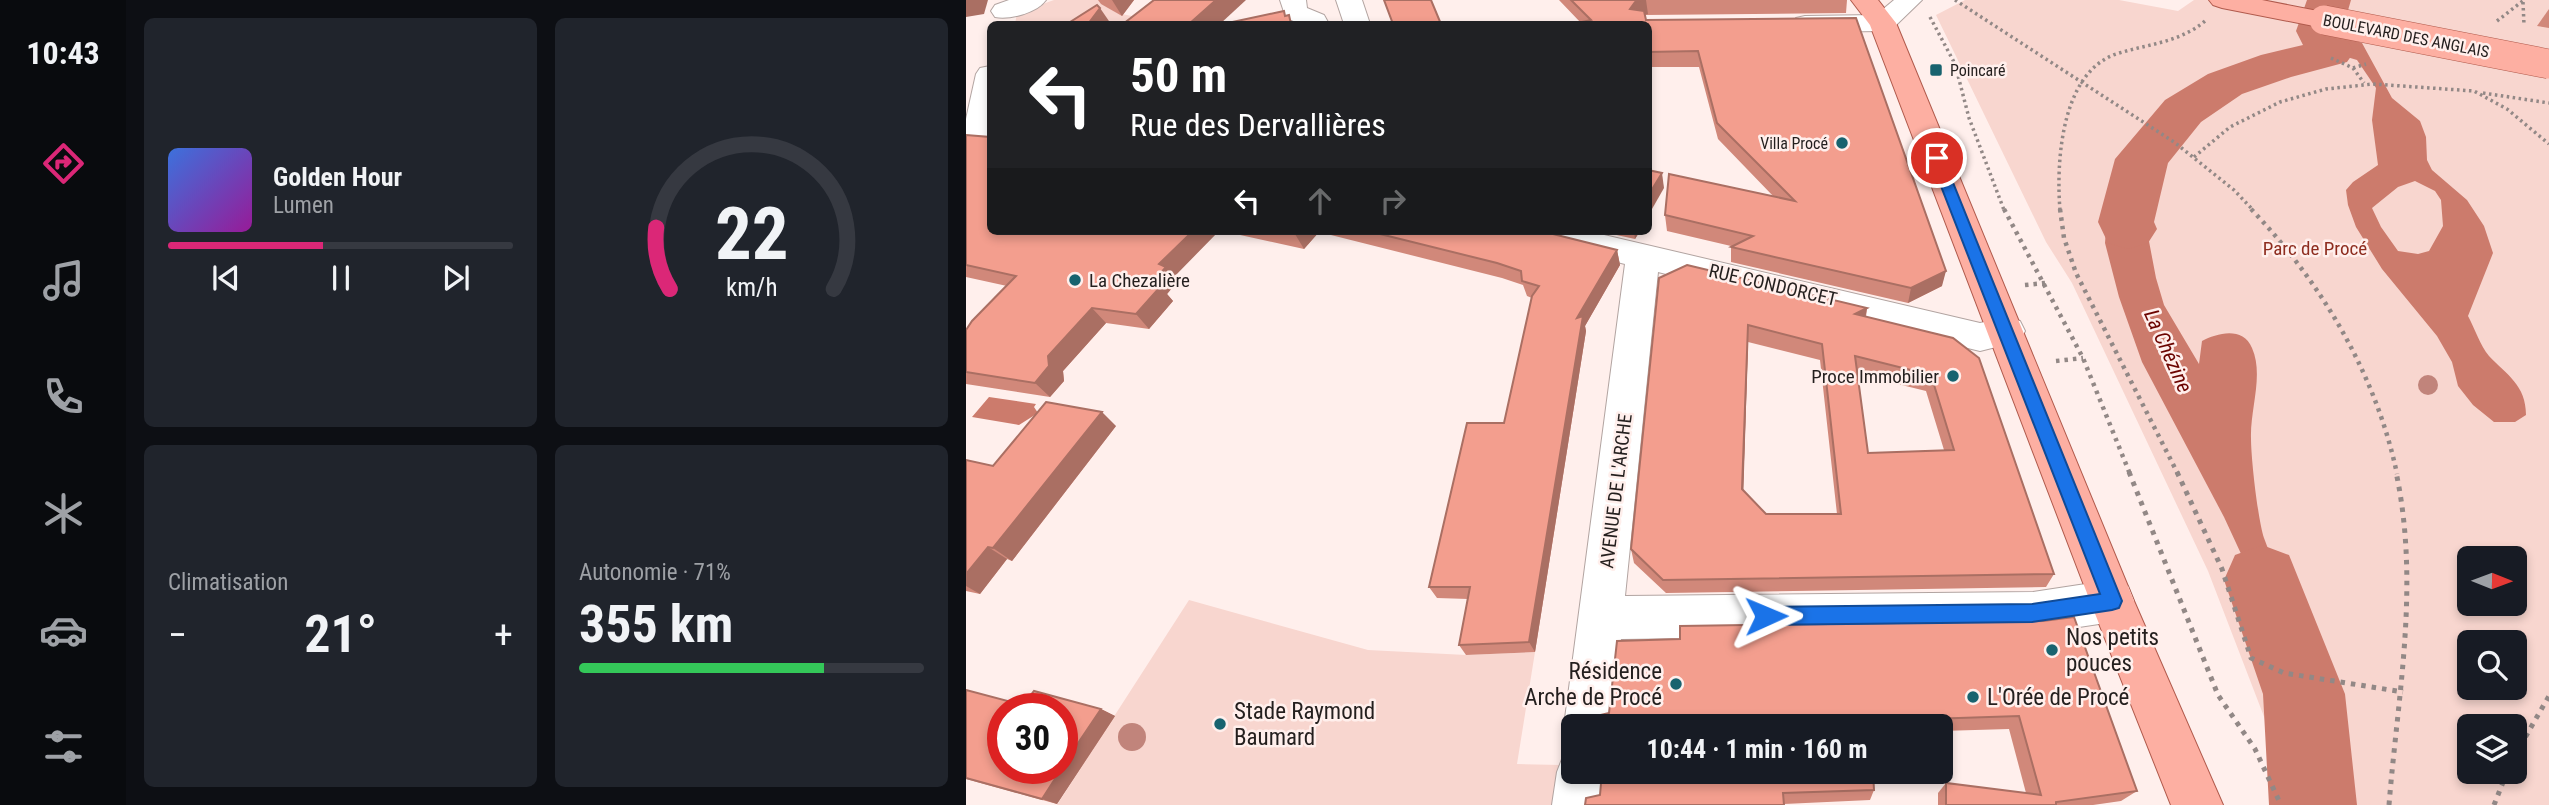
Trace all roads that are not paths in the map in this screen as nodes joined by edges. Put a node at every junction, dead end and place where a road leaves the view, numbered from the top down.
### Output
1 (1033, 0) edge
2 (1293, 0) edge
3 (1349, 0) edge
4 (2216, 6) edge
5 (1894, 8) edge
6 (1004, 12) edge
7 (1315, 21) edge
8 (1356, 21) edge
9 (1786, 24) edge
10 (2549, 64) edge
11 (987, 86) edge
12 (975, 135) edge
13 (1556, 235) edge
14 (1643, 255) junction
15 (2007, 331) junction
16 (2112, 601) junction
17 (1601, 618) junction
18 (1589, 714) edge
19 (1581, 784) edge
20 (1578, 805) edge
21 (2196, 805) edge

1 - 6 street
2 - 7 street
3 - 8 street
4 - 10 main road, BOULEVARD DES ANGLAIS, bridge
5 - 9 street
5 - 15 main road
11 - 12 street
13 - 14 street, RUE CONDORCET
14 - 15 street, RUE CONDORCET
14 - 17 street, AVENUE DE L'ARCHE
15 - 16 main road
16 - 17 street
16 - 21 main road
17 - 18 street, AVENUE DE L'ARCHE
19 - 20 street

